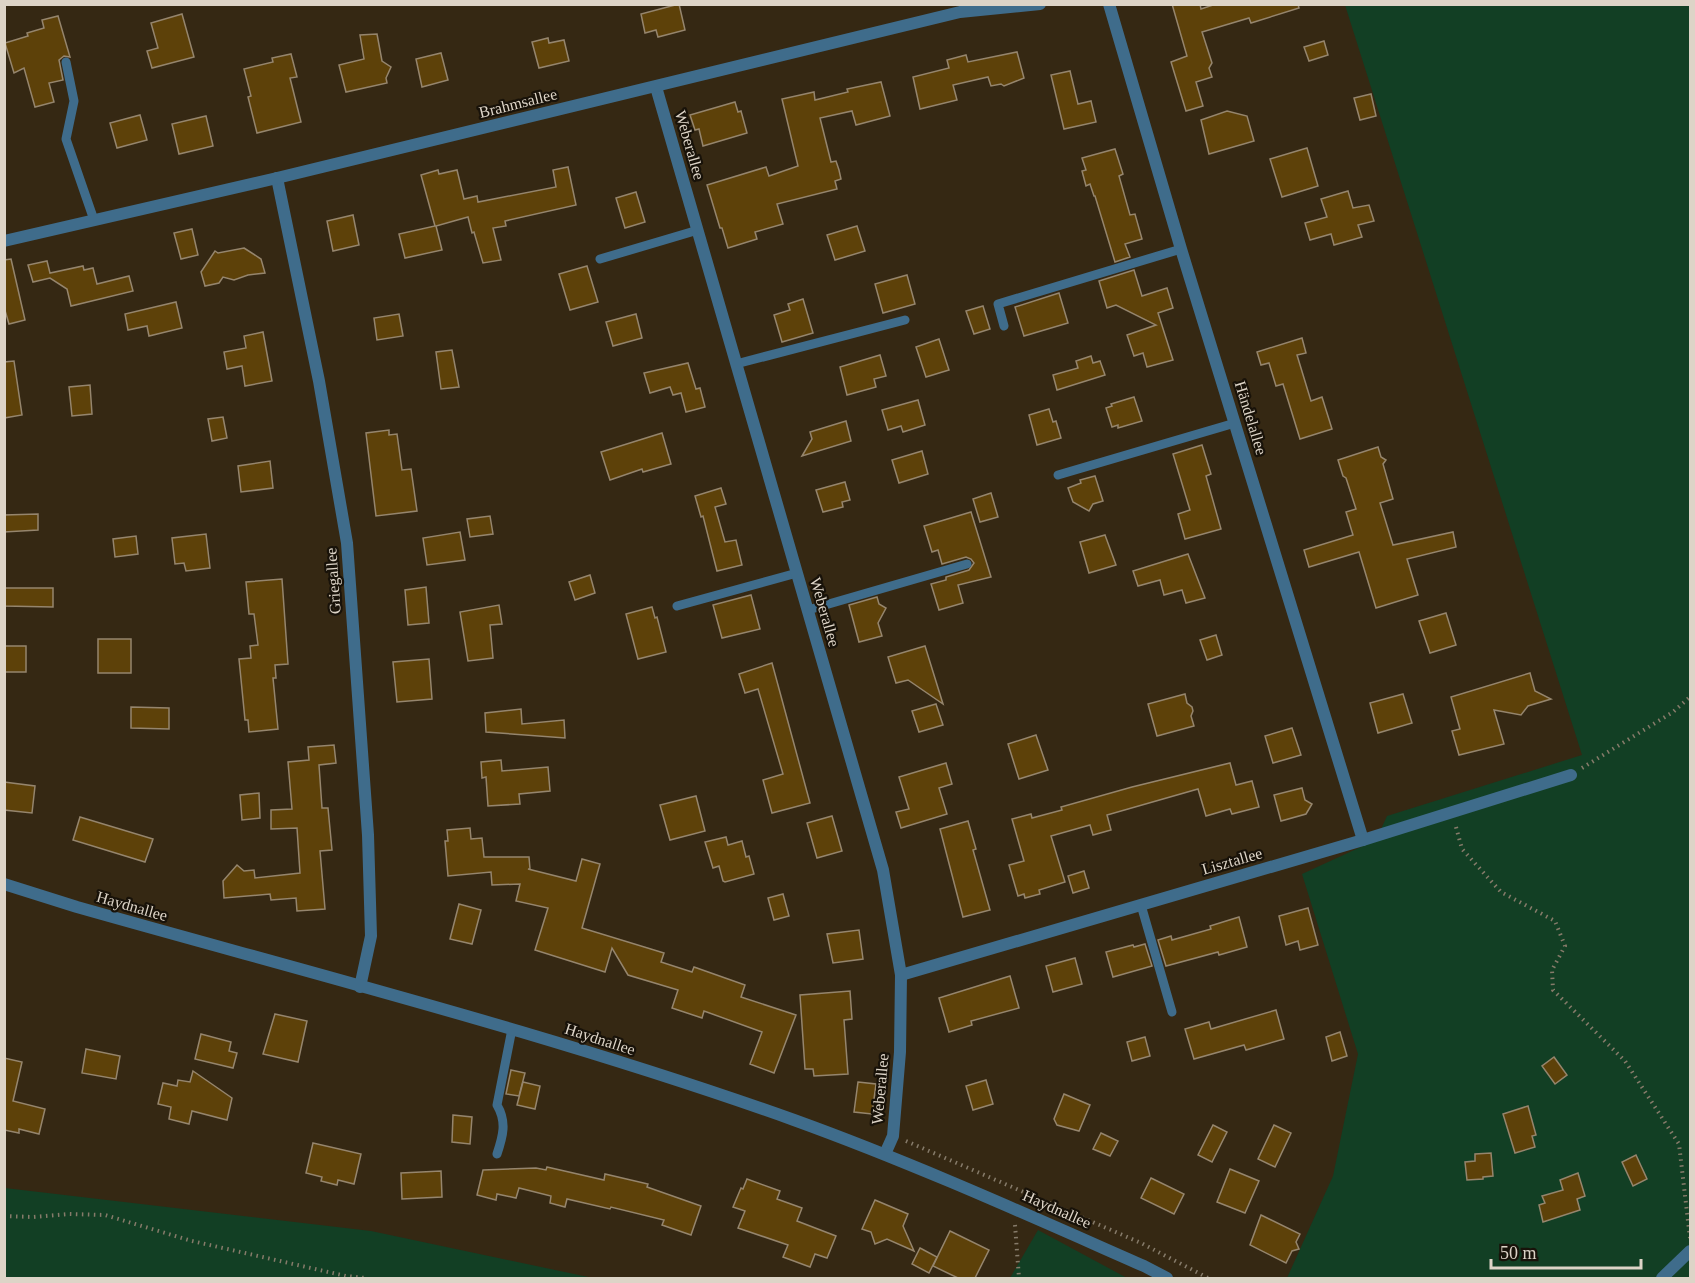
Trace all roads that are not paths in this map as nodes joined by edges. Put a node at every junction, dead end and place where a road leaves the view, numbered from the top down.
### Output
1 (1040, 4) edge
2 (1109, 4) edge
3 (66, 62) dead end
4 (656, 87) junction
5 (277, 178) junction
6 (94, 220) junction
7 (698, 230) junction
8 (4, 241) edge
9 (1181, 249) junction
10 (600, 259) dead end
11 (905, 320) dead end
12 (1004, 326) dead end
13 (736, 364) junction
14 (1235, 423) junction
15 (1058, 475) dead end
16 (967, 564) dead end
17 (797, 573) junction
18 (677, 606) dead end
19 (808, 610) junction
20 (1571, 775) road end
21 (1363, 840) junction
22 (4, 884) edge
23 (1141, 905) junction
24 (901, 975) junction
25 (360, 987) junction
26 (1172, 1012) dead end
27 (512, 1029) junction
28 (497, 1154) dead end
29 (885, 1154) junction
30 (1690, 1251) edge
31 (1167, 1278) edge
32 (1662, 1278) edge

1 - 4 street, Brahmsallee
2 - 9 street, Händelallee
3 - 6 lane
4 - 5 street, Brahmsallee
4 - 7 street, Weberallee
5 - 6 street, Brahmsallee
5 - 25 street, Griegallee
6 - 8 street, Brahmsallee
7 - 10 lane
7 - 13 street, Weberallee
9 - 12 lane
9 - 14 street, Händelallee
11 - 13 lane
13 - 17 street, Weberallee
14 - 15 lane
14 - 21 street, Händelallee
16 - 19 lane
17 - 18 lane
17 - 19 street, Weberallee
19 - 24 street, Weberallee
20 - 21 street, Lisztallee
21 - 23 street, Lisztallee
22 - 25 street, Haydnallee
23 - 24 street, Lisztallee
23 - 26 lane
24 - 29 street, Weberallee
25 - 27 street, Haydnallee
27 - 28 lane
27 - 29 street, Haydnallee
29 - 31 street, Haydnallee
30 - 32 street

